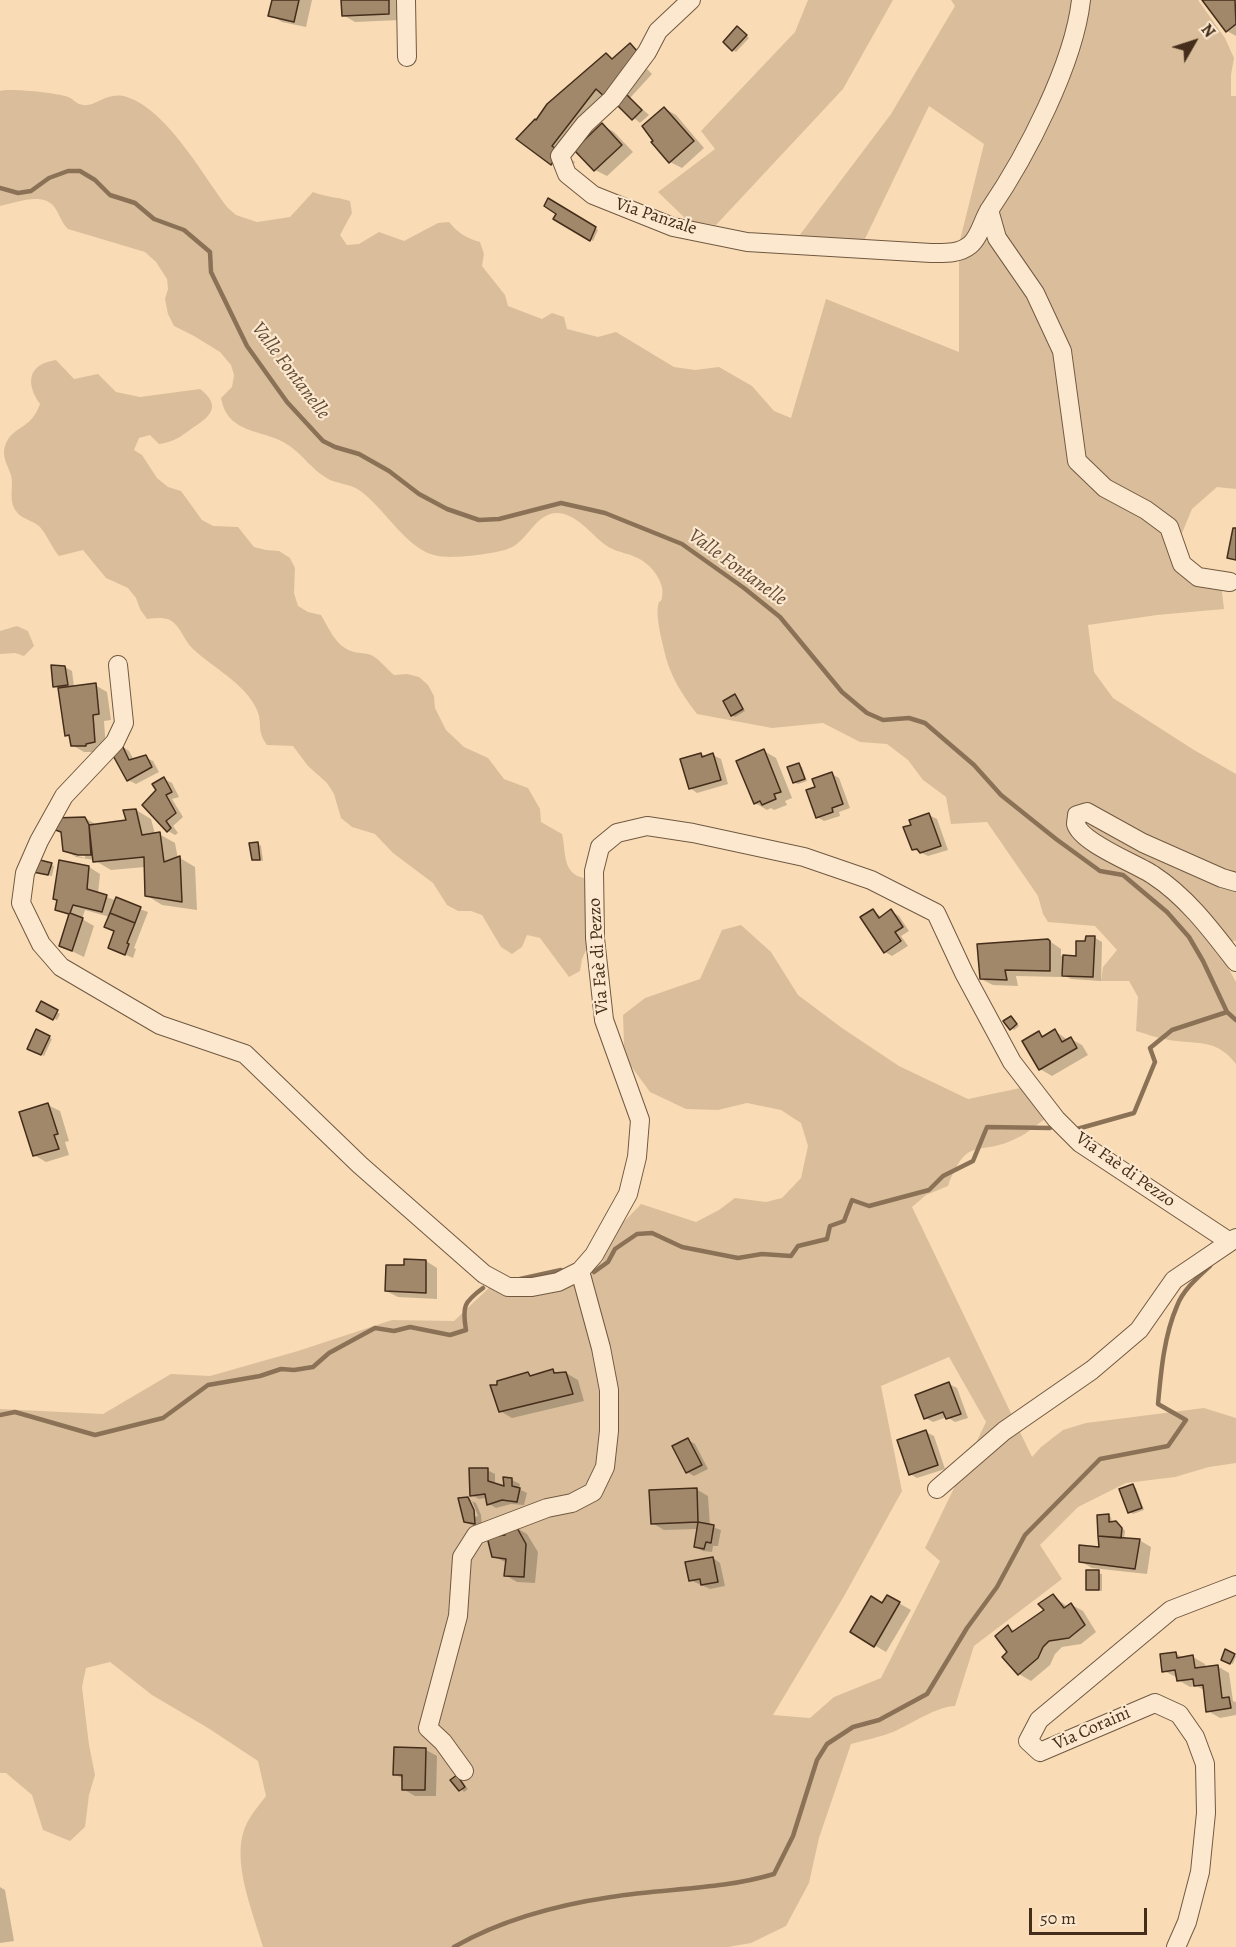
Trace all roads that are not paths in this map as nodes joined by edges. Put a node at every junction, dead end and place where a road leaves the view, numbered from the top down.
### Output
1 (406, 0) edge
2 (691, 0) edge
3 (1082, 0) edge
4 (407, 57) dead end
5 (989, 210) junction
6 (1230, 582) dead end
7 (118, 665) dead end
8 (1236, 882) edge
9 (1236, 962) edge
10 (1233, 1240) edge
11 (580, 1271) junction
12 (937, 1489) dead end
13 (1236, 1585) edge
14 (464, 1771) dead end
15 (1176, 1947) edge

1 - 4 street
2 - 5 street, Via Panzale
3 - 5 street
5 - 6 street
7 - 11 street, Via Faè di Pezzo
8 - 9 street
10 - 11 street, Via Faè di Pezzo
10 - 12 street
11 - 14 street
13 - 15 street, Via Coraini

